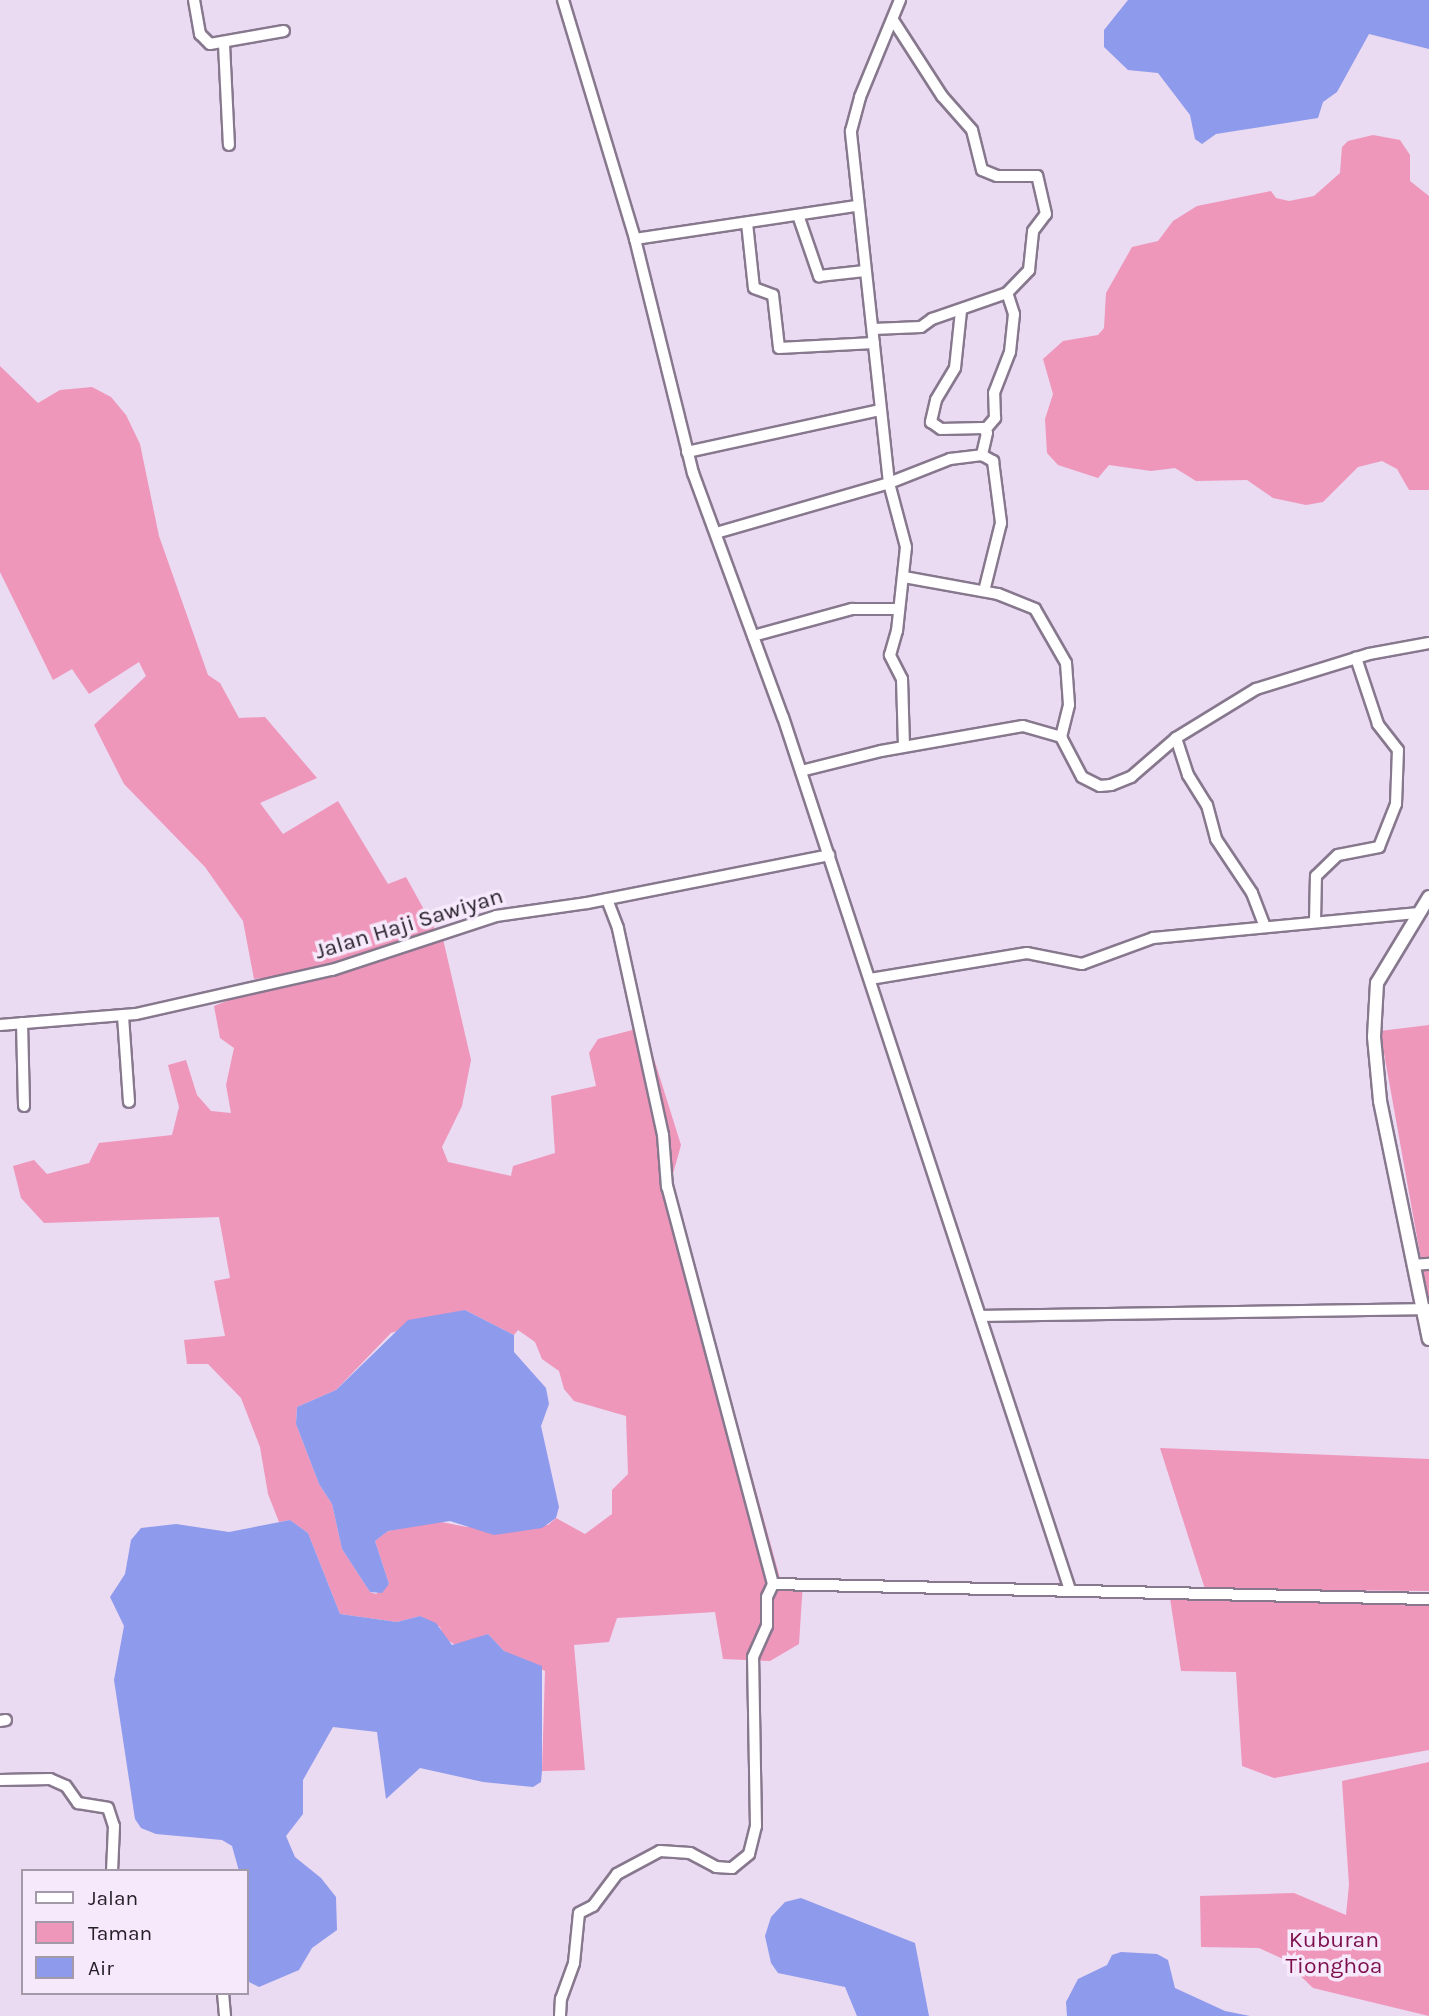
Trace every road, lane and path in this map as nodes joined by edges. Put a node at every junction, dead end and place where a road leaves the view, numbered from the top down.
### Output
1 (194, 0) edge
2 (563, 0) edge
3 (900, 0) edge
4 (893, 20) junction
5 (284, 31) dead end
6 (224, 44) junction
7 (229, 145) dead end
8 (857, 206) junction
9 (798, 215) junction
10 (747, 223) junction
11 (635, 239) junction
12 (865, 271) junction
13 (1007, 293) junction
14 (961, 311) junction
15 (873, 329) junction
16 (874, 343) junction
17 (880, 410) junction
18 (985, 430) junction
19 (687, 452) junction
20 (982, 455) junction
21 (889, 483) junction
22 (716, 533) junction
23 (904, 576) junction
24 (984, 591) junction
25 (899, 609) junction
26 (753, 636) junction
27 (1429, 643) edge
28 (1356, 658) junction
29 (1061, 737) junction
30 (1176, 738) junction
31 (904, 746) junction
32 (801, 771) junction
33 (829, 855) junction
34 (1429, 897) edge
35 (607, 899) junction
36 (1419, 913) junction
37 (1315, 922) junction
38 (1265, 927) junction
39 (870, 979) junction
40 (123, 1016) junction
41 (22, 1023) junction
42 (0, 1024) edge
43 (129, 1102) dead end
44 (24, 1106) dead end
45 (1429, 1264) edge
46 (1413, 1265) junction
47 (1426, 1309) edge
48 (982, 1316) junction
49 (1429, 1339) edge
50 (773, 1584) junction
51 (1069, 1587) junction
52 (1429, 1599) edge
53 (0, 1780) edge
54 (112, 1869) edge
55 (223, 1995) edge
56 (225, 2016) edge
57 (561, 2016) edge

1 - 6 street
2 - 11 street
3 - 4 street
4 - 8 street
4 - 13 street
5 - 6 street
6 - 7 street
8 - 9 street
8 - 12 street
9 - 10 street
9 - 12 street
10 - 11 street
10 - 16 street
11 - 19 street
12 - 15 street
13 - 14 street
13 - 18 street
14 - 15 street
14 - 18 street
15 - 16 street
16 - 17 street
17 - 19 street
17 - 21 street
18 - 20 street
19 - 22 street
20 - 21 street
20 - 24 street
21 - 22 street
21 - 23 street
22 - 26 street
23 - 24 street
23 - 25 street
24 - 29 street
25 - 26 street
25 - 31 street
26 - 32 street
27 - 28 street
28 - 30 street
28 - 37 street
29 - 30 street
29 - 31 street
30 - 38 street
31 - 32 street
32 - 33 street
33 - 35 street, Jalan Haji Sawiyan
33 - 39 street
34 - 36 street
35 - 40 street, Jalan Haji Sawiyan
35 - 50 street
36 - 37 street
36 - 46 street
37 - 38 street
38 - 39 street
39 - 48 street
40 - 41 street, Jalan Haji Sawiyan
40 - 43 street
41 - 42 street, Jalan Haji Sawiyan
41 - 44 street
45 - 46 street
46 - 47 street
47 - 48 street
47 - 49 street
48 - 51 street
50 - 51 street
50 - 57 street
51 - 52 street
53 - 54 street
55 - 56 street

